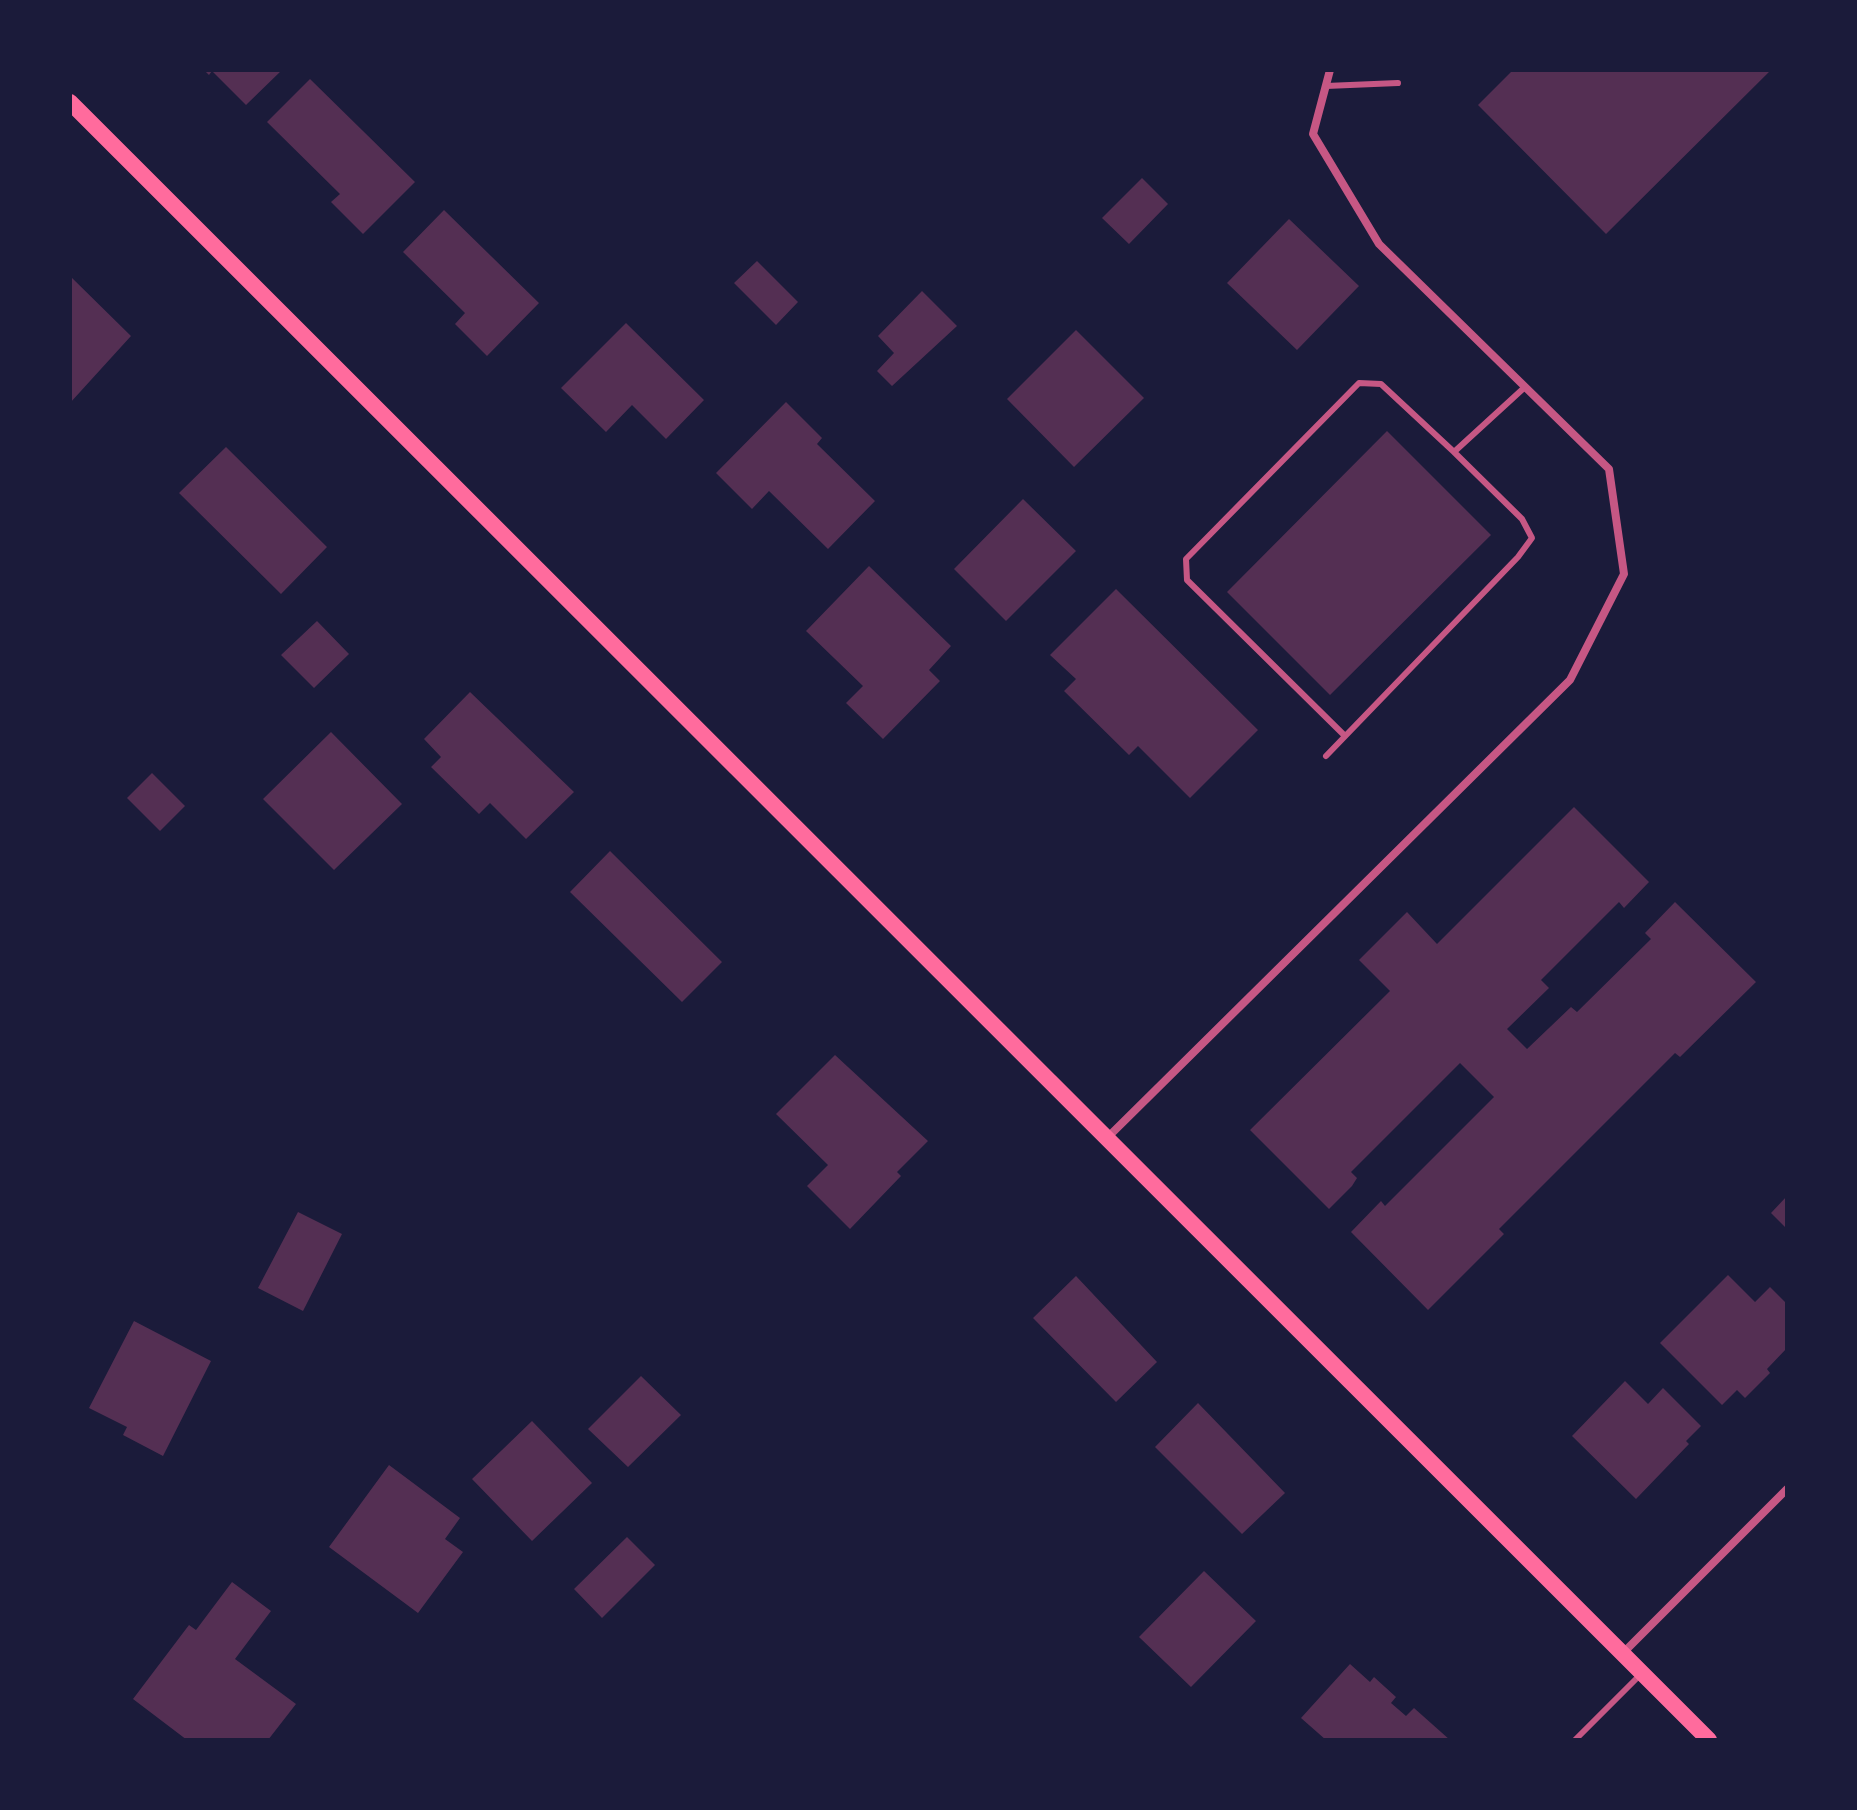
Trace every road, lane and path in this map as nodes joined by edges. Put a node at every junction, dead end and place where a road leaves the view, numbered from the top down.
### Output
1 (1330, 70) edge
2 (1398, 83) dead end
3 (1326, 86) junction
4 (70, 102) edge
5 (1525, 387) junction
6 (1454, 452) junction
7 (1345, 736) junction
8 (1326, 756) dead end
9 (1106, 1139) junction
10 (1787, 1489) edge
11 (1623, 1653) junction
12 (1642, 1672) junction
13 (1575, 1740) edge
14 (1709, 1740) edge

1 - 3 street
2 - 3 lane
3 - 5 street
4 - 9 main road
5 - 6 lane
5 - 9 street
6 - 7 lane
6 - 7 lane
7 - 8 lane
9 - 11 main road
10 - 11 street
11 - 12 main road
12 - 13 lane
12 - 14 main road

